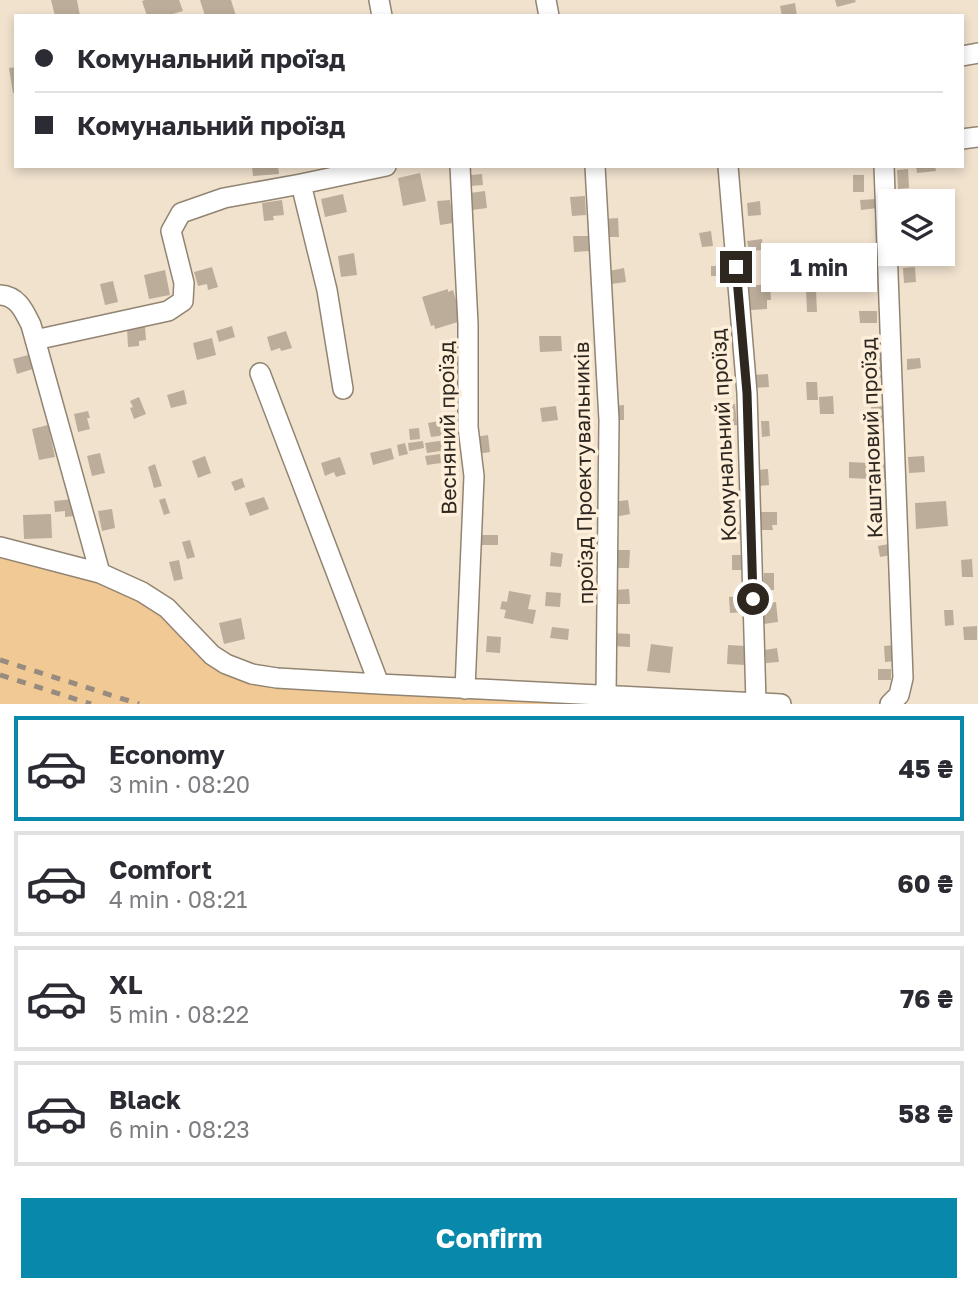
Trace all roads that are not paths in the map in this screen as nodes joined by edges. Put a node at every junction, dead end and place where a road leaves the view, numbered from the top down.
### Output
1 (377, 168) edge
2 (460, 168) edge
3 (594, 168) edge
4 (728, 168) edge
5 (884, 168) edge
6 (301, 184) junction
7 (0, 295) edge
8 (35, 340) junction
9 (260, 373) dead end
10 (343, 389) dead end
11 (0, 547) edge
12 (100, 573) junction
13 (379, 684) junction
14 (465, 689) junction
15 (606, 695) junction
16 (756, 702) junction
17 (781, 704) edge
18 (890, 704) edge

1 - 6 street
2 - 14 street, Весняний проїзд
3 - 15 street, проїзд Проектувальників
4 - 16 street, Комунальний проїзд
5 - 18 street, Каштановий проїзд
6 - 8 street
6 - 10 street
7 - 8 street
8 - 12 street
9 - 13 street
11 - 12 street
12 - 13 street
13 - 14 street
14 - 15 street
15 - 16 street
16 - 17 street

